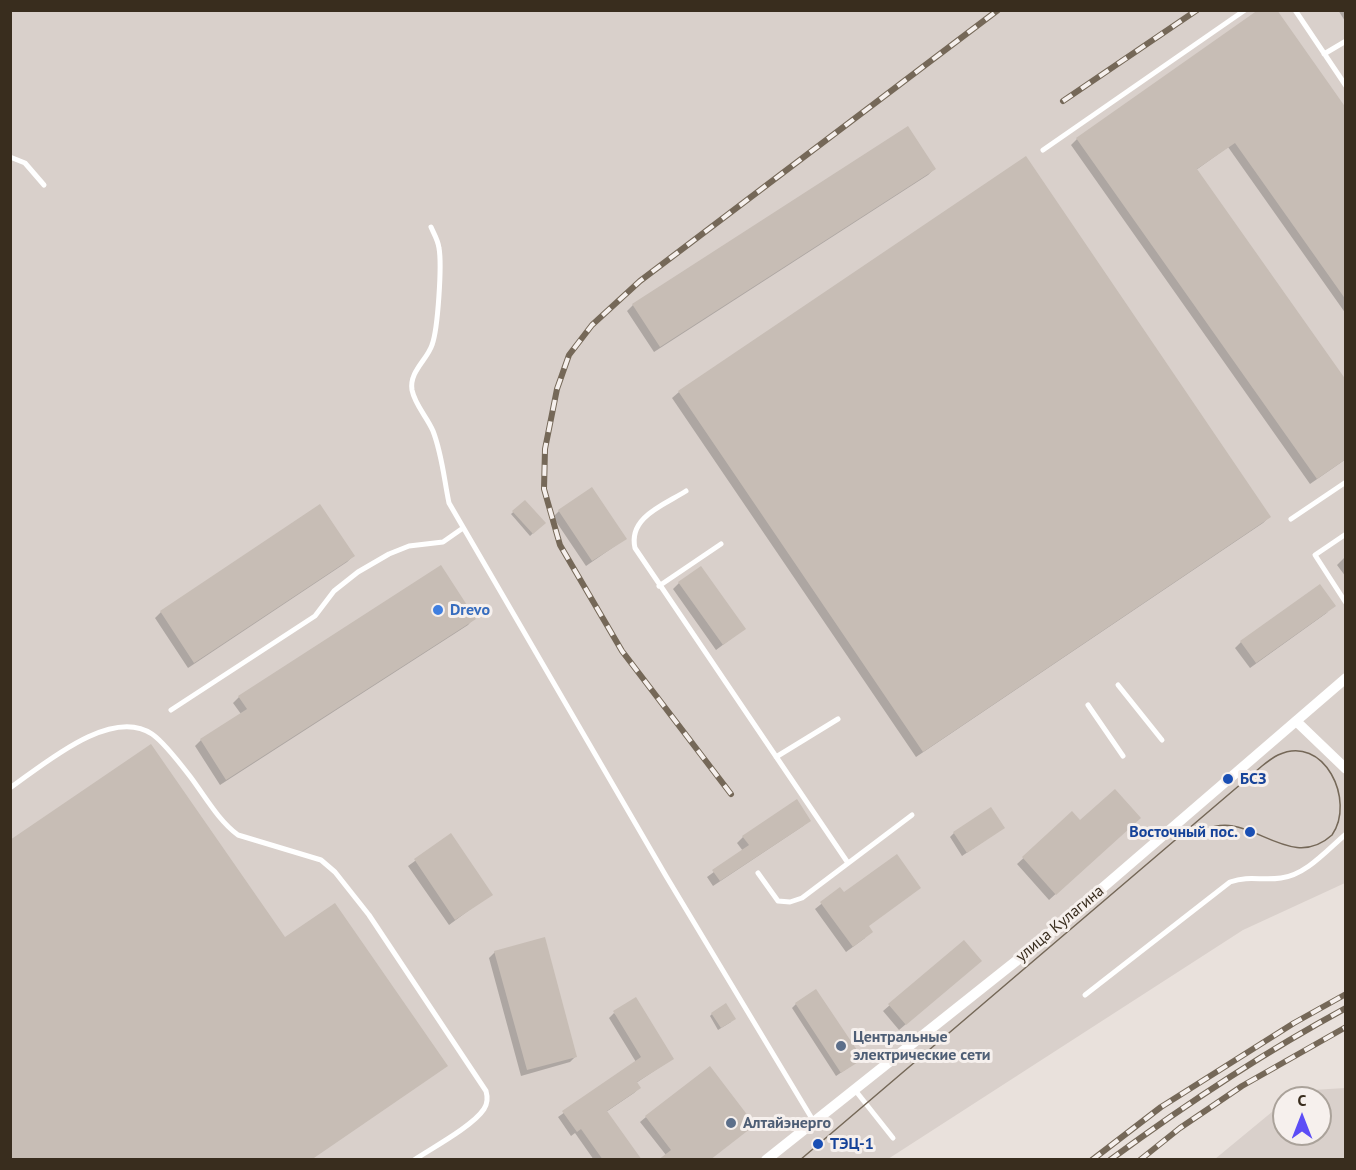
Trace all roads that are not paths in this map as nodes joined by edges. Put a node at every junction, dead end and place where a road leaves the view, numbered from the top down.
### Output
1 (1245, 10) edge
2 (1294, 10) edge
3 (1346, 41) edge
4 (1324, 54) junction
5 (1346, 86) edge
6 (1043, 150) dead end
7 (10, 157) edge
8 (44, 185) dead end
9 (431, 226) dead end
10 (1346, 482) edge
11 (686, 491) dead end
12 (1291, 519) dead end
13 (463, 528) junction
14 (1346, 534) edge
15 (721, 544) dead end
16 (659, 586) junction
17 (1346, 603) edge
18 (1346, 678) edge
19 (1118, 685) dead end
20 (1088, 705) dead end
21 (171, 710) dead end
22 (838, 719) dead end
23 (1296, 721) junction
24 (1162, 740) dead end
25 (1123, 756) dead end
26 (776, 757) junction
27 (1346, 769) edge
28 (10, 788) edge
29 (912, 815) dead end
30 (1346, 834) edge
31 (849, 863) junction
32 (758, 873) dead end
33 (1085, 995) dead end
34 (855, 1090) junction
35 (814, 1122) junction
36 (893, 1138) dead end
37 (414, 1160) edge
38 (766, 1160) edge

1 - 6 lane
2 - 4 lane
3 - 4 lane
4 - 5 lane
7 - 8 lane
9 - 13 lane
10 - 12 lane
11 - 16 lane
13 - 21 lane
13 - 35 lane
14 - 17 lane
15 - 16 lane
16 - 26 lane
18 - 23 street, улица Кулагина
19 - 24 lane
20 - 25 lane
22 - 26 lane
23 - 27 street
23 - 34 street, улица Кулагина
26 - 31 lane
28 - 37 lane
29 - 31 lane
30 - 33 lane
31 - 32 lane
34 - 35 street, улица Кулагина
34 - 36 lane
35 - 38 street, улица Кулагина

